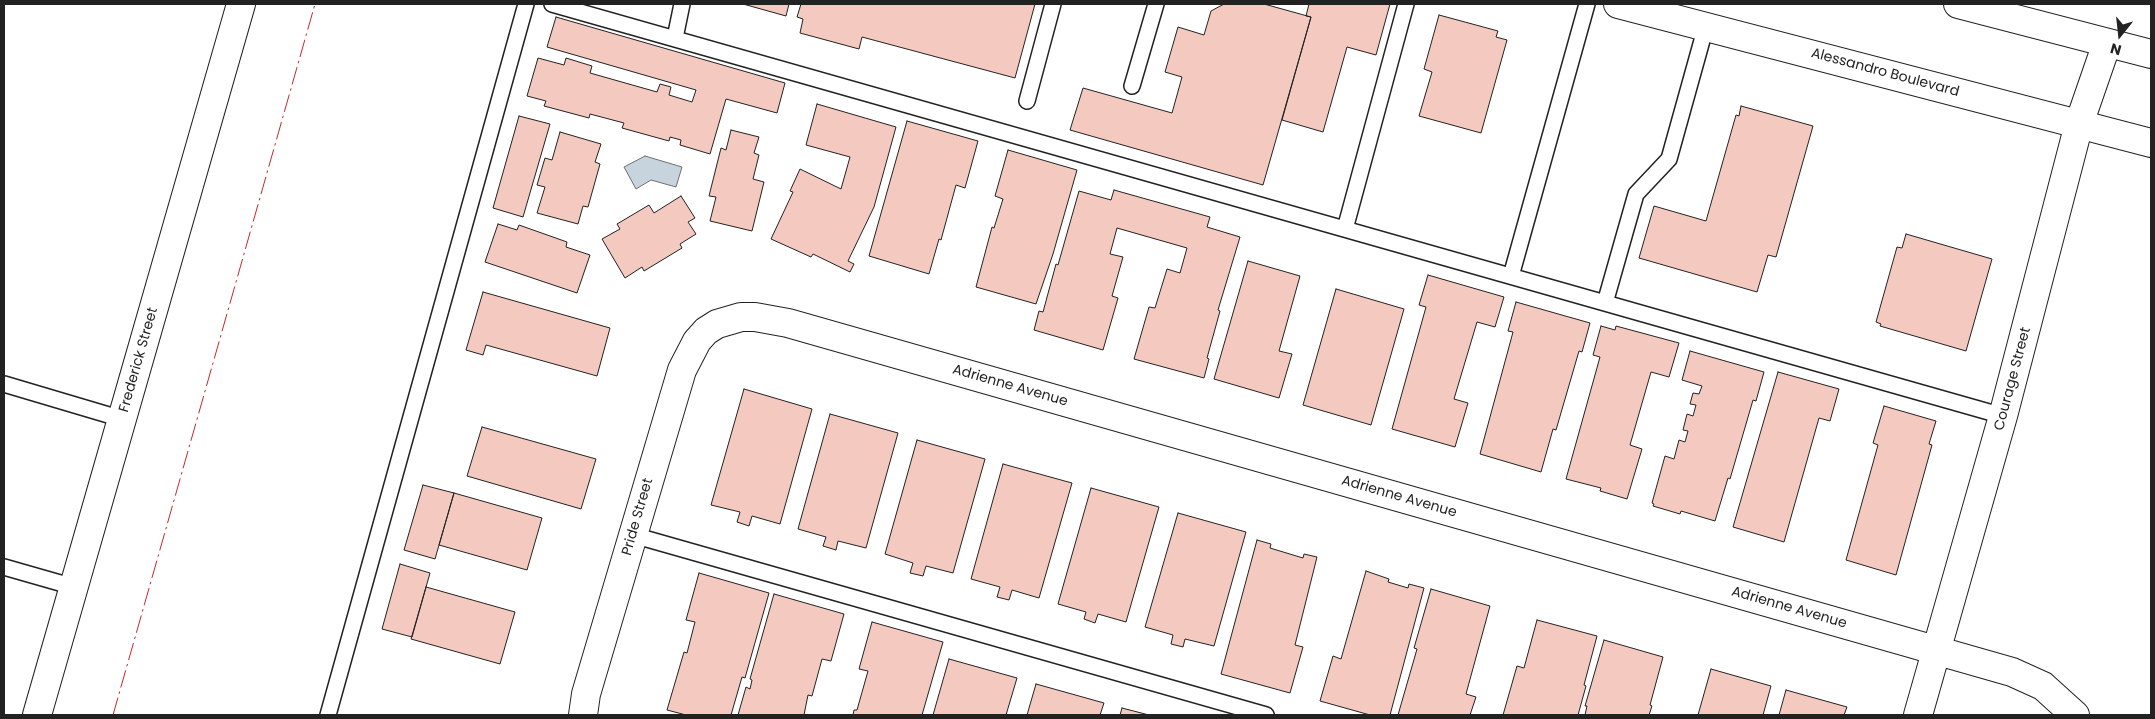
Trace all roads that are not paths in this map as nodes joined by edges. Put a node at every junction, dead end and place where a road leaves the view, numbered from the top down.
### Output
1 (240, 4) edge
2 (526, 4) edge
3 (552, 4) edge
4 (682, 4) edge
5 (1053, 4) edge
6 (1156, 4) edge
7 (1406, 4) edge
8 (1587, 4) edge
9 (1618, 4) edge
10 (1958, 4) edge
11 (1706, 26) junction
12 (675, 38) junction
13 (2107, 43) junction
14 (2151, 54) edge
15 (1132, 86) dead end
16 (1027, 101) dead end
17 (2079, 124) junction
18 (2151, 143) edge
19 (1345, 229) junction
20 (1511, 276) junction
21 (1605, 303) junction
22 (712, 327) joint
23 (4, 384) edge
24 (2003, 416) junction
25 (122, 419) junction
26 (633, 535) junction
27 (4, 567) edge
28 (74, 587) junction
29 (1936, 650) junction
30 (37, 715) edge
31 (328, 715) edge
32 (583, 715) edge
33 (1266, 715) edge
34 (1918, 715) edge
35 (2075, 715) edge

1 - 25 street, Frederick Street
2 - 31 lane
3 - 12 lane
4 - 12 lane
5 - 16 lane
6 - 15 lane
7 - 19 lane
8 - 20 lane
9 - 11 street, Alessandro Boulevard
10 - 13 street
11 - 17 street, Alessandro Boulevard
11 - 21 lane
12 - 19 lane
13 - 14 street
13 - 17 street, Courage Street
17 - 18 street, Alessandro Boulevard
17 - 24 street, Courage Street
19 - 20 lane
20 - 21 lane
21 - 24 lane
22 - 26 street, Pride Street
22 - 29 street, Adrienne Avenue
23 - 25 lane
24 - 29 street, Courage Street
25 - 28 street, Frederick Street
26 - 32 street, Pride Street
26 - 33 lane
27 - 28 lane
28 - 30 street, Frederick Street
29 - 34 street, Courage Street
29 - 35 street, Adrienne Avenue

